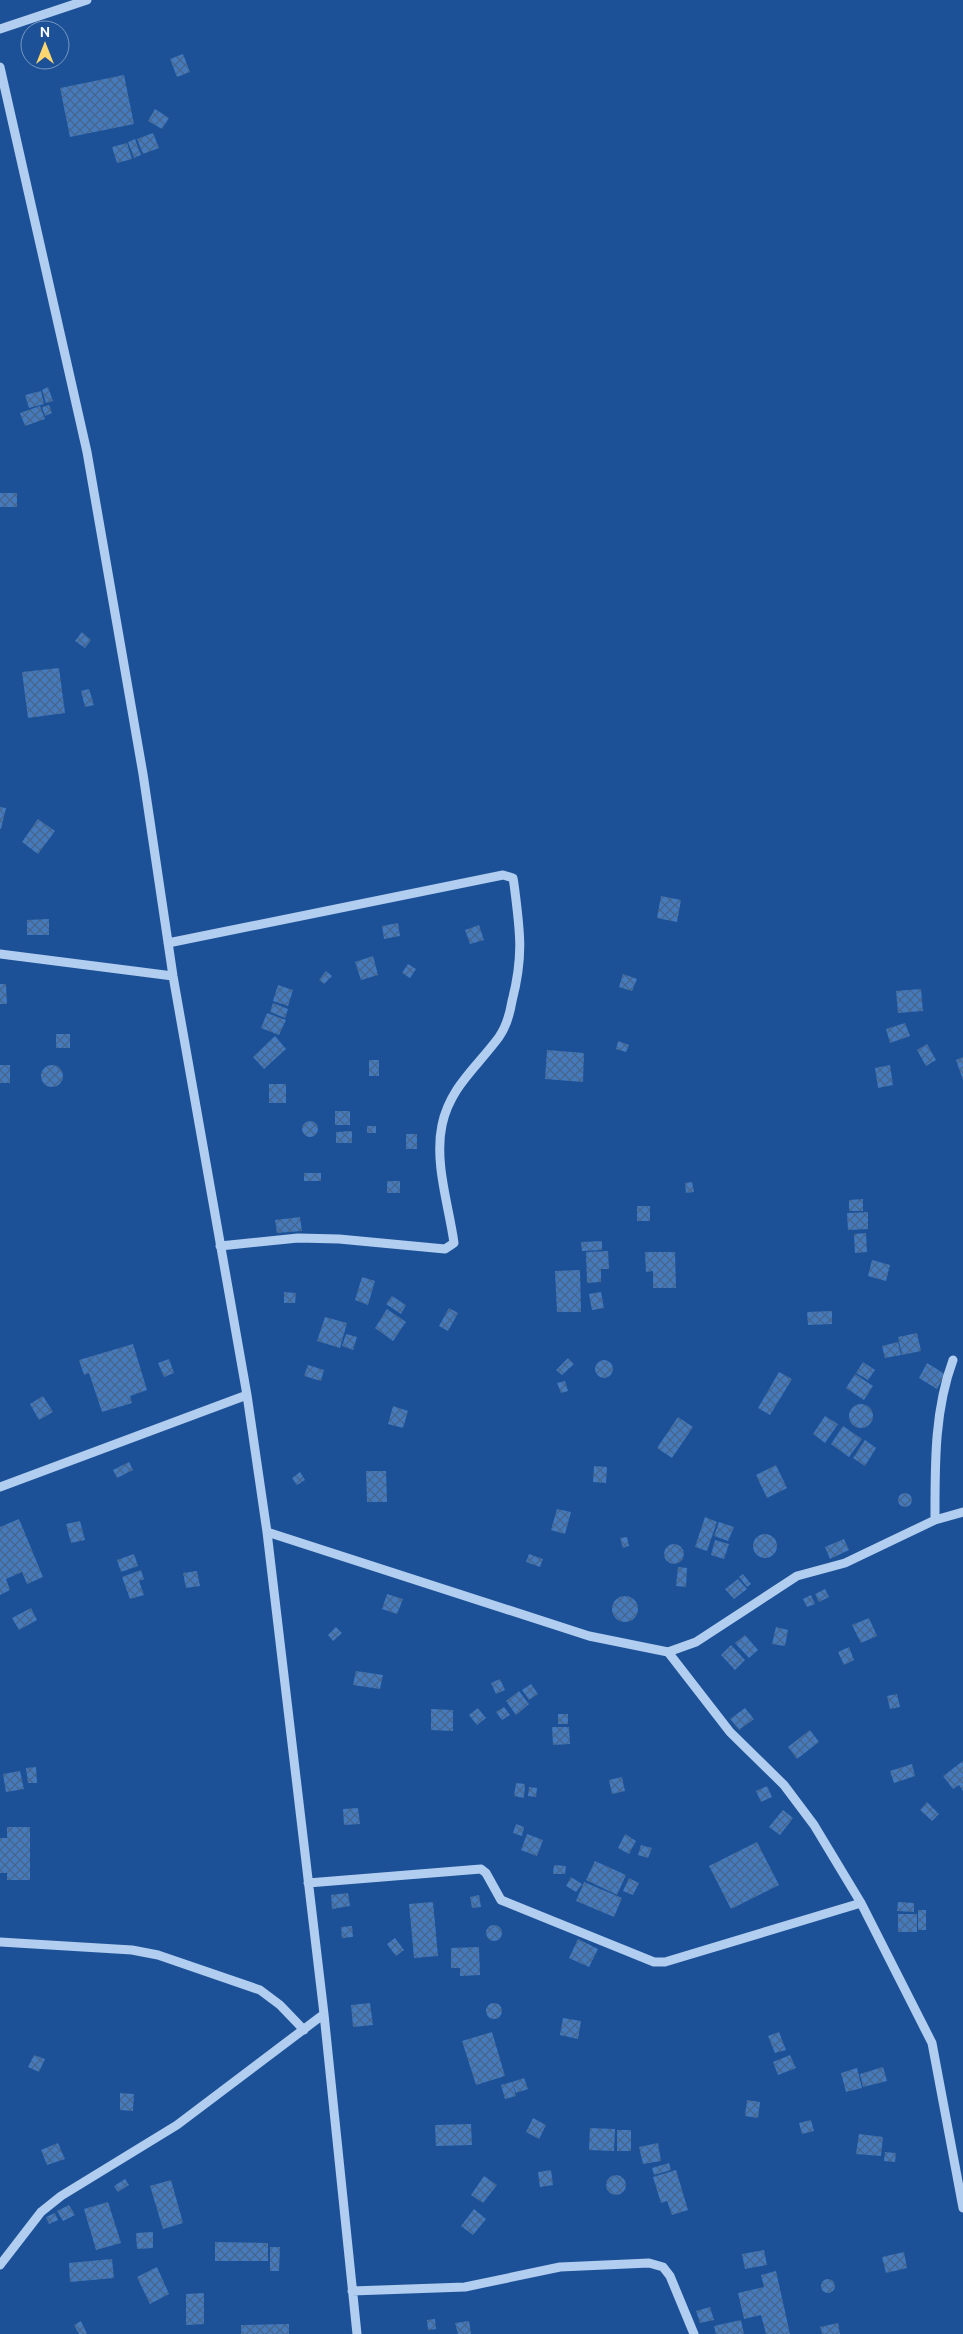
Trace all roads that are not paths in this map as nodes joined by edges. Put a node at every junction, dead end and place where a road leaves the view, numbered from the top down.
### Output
1 (87, 0) edge
2 (0, 29) edge
3 (1, 72) edge
4 (168, 943) junction
5 (0, 954) edge
6 (172, 976) junction
7 (220, 1246) junction
8 (953, 1360) dead end
9 (247, 1395) junction
10 (0, 1487) edge
11 (963, 1512) edge
12 (935, 1520) junction
13 (266, 1532) junction
14 (668, 1652) junction
15 (308, 1883) junction
16 (861, 1903) junction
17 (0, 1942) edge
18 (324, 2014) junction
19 (304, 2030) junction
20 (963, 2208) edge
21 (0, 2266) edge
22 (352, 2291) junction
23 (357, 2334) edge
24 (694, 2334) edge

1 - 2 street
3 - 4 street
4 - 6 street
4 - 7 street
5 - 6 street
6 - 7 street
7 - 9 street
8 - 12 street
9 - 10 street
9 - 13 street
11 - 12 street
12 - 14 street
13 - 14 street
13 - 15 street
14 - 16 street
15 - 16 street
15 - 18 street
16 - 20 street
17 - 19 street
18 - 19 street
18 - 22 street
19 - 21 street
22 - 23 street
22 - 24 street

